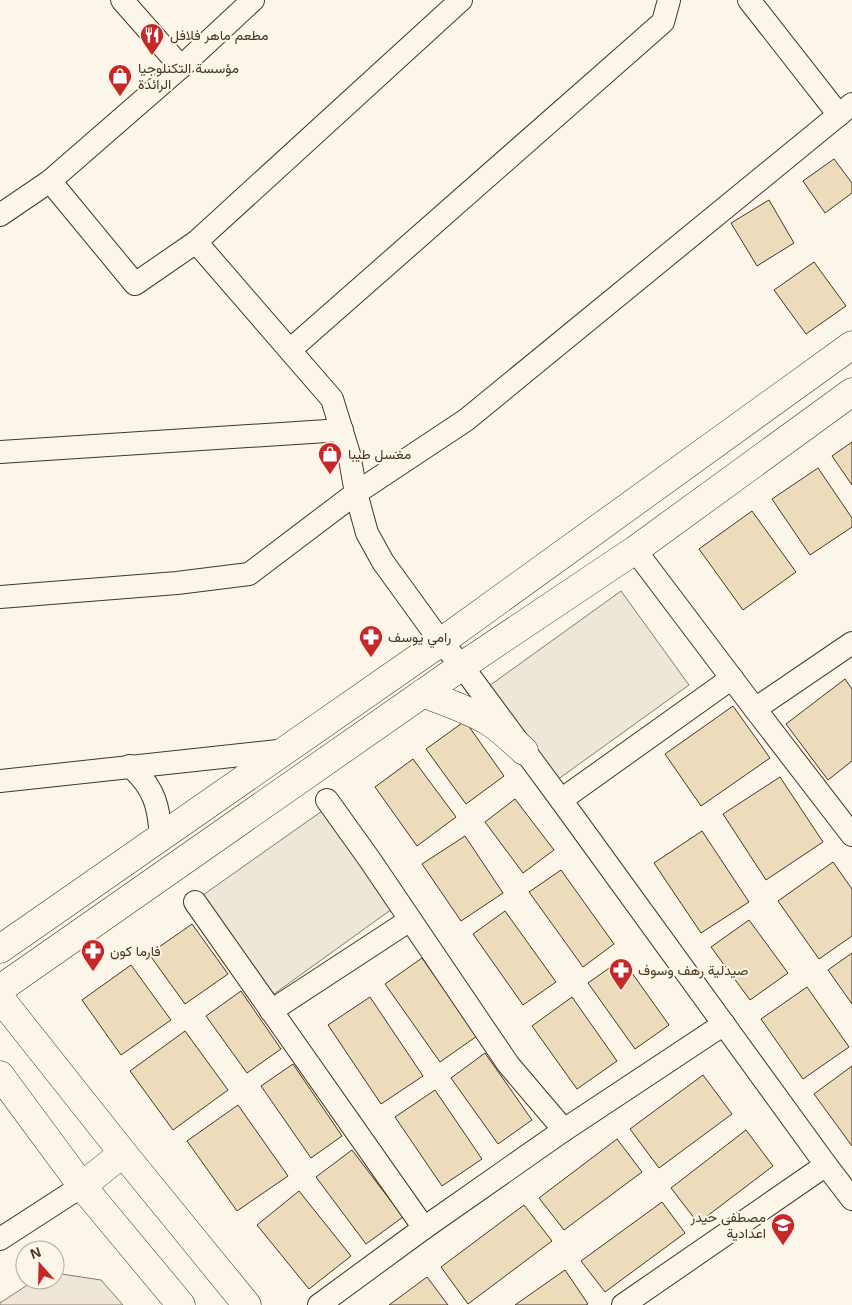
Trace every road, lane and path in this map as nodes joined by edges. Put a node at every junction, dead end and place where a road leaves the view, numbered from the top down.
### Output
1 (122, 0) edge
2 (461, 0) edge
3 (669, 0) edge
4 (749, 0) edge
5 (248, 1) edge
6 (181, 67) junction
7 (845, 110) edge
8 (50, 181) junction
9 (0, 215) edge
10 (196, 242) junction
11 (852, 345) edge
12 (290, 350) junction
13 (852, 392) edge
14 (342, 430) junction
15 (0, 452) edge
16 (356, 493) junction
17 (635, 550) junction
18 (0, 597) edge
19 (441, 642) junction
20 (852, 642) edge
21 (462, 666) junction
22 (732, 678) junction
23 (423, 693) junction
24 (755, 709) junction
25 (287, 750) junction
26 (524, 751) junction
27 (130, 766) junction
28 (0, 781) edge
29 (327, 800) dead end
30 (561, 800) junction
31 (852, 835) edge
32 (161, 838) junction
33 (195, 902) dead end
34 (410, 920) junction
35 (0, 950) edge
36 (0, 989) edge
37 (0, 998) edge
38 (272, 1011) junction
39 (724, 1024) junction
40 (0, 1075) edge
41 (564, 1130) junction
42 (123, 1153) junction
43 (826, 1165) junction
44 (82, 1186) junction
45 (852, 1199) edge
46 (424, 1228) junction
47 (0, 1239) edge
48 (181, 1305) edge
49 (247, 1305) edge
50 (319, 1305) edge
51 (623, 1305) edge

1 - 6 street
2 - 10 street
3 - 12 street
4 - 7 street
5 - 6 street
6 - 8 street
7 - 16 street
8 - 9 street
8 - 10 street
10 - 12 street
11 - 19 main road
12 - 14 street
13 - 17 main road
14 - 15 street
14 - 16 street
16 - 18 street
16 - 19 street
17 - 21 main road
17 - 22 street
19 - 21 street
19 - 25 main road
20 - 24 street
21 - 23 main road
21 - 26 street
22 - 24 street
22 - 30 street
23 - 26 main road
23 - 36 main road
24 - 31 street
25 - 27 street
25 - 32 main road
26 - 30 street
27 - 28 street
27 - 32 street
29 - 34 street
30 - 39 street
32 - 35 main road
33 - 38 street
34 - 38 street
34 - 41 street
37 - 42 main road
38 - 46 street
39 - 41 street
39 - 43 street
40 - 44 main road
41 - 46 street
42 - 44 main road
42 - 49 main road
43 - 45 street
43 - 51 street
44 - 47 street
44 - 48 main road
46 - 50 street

